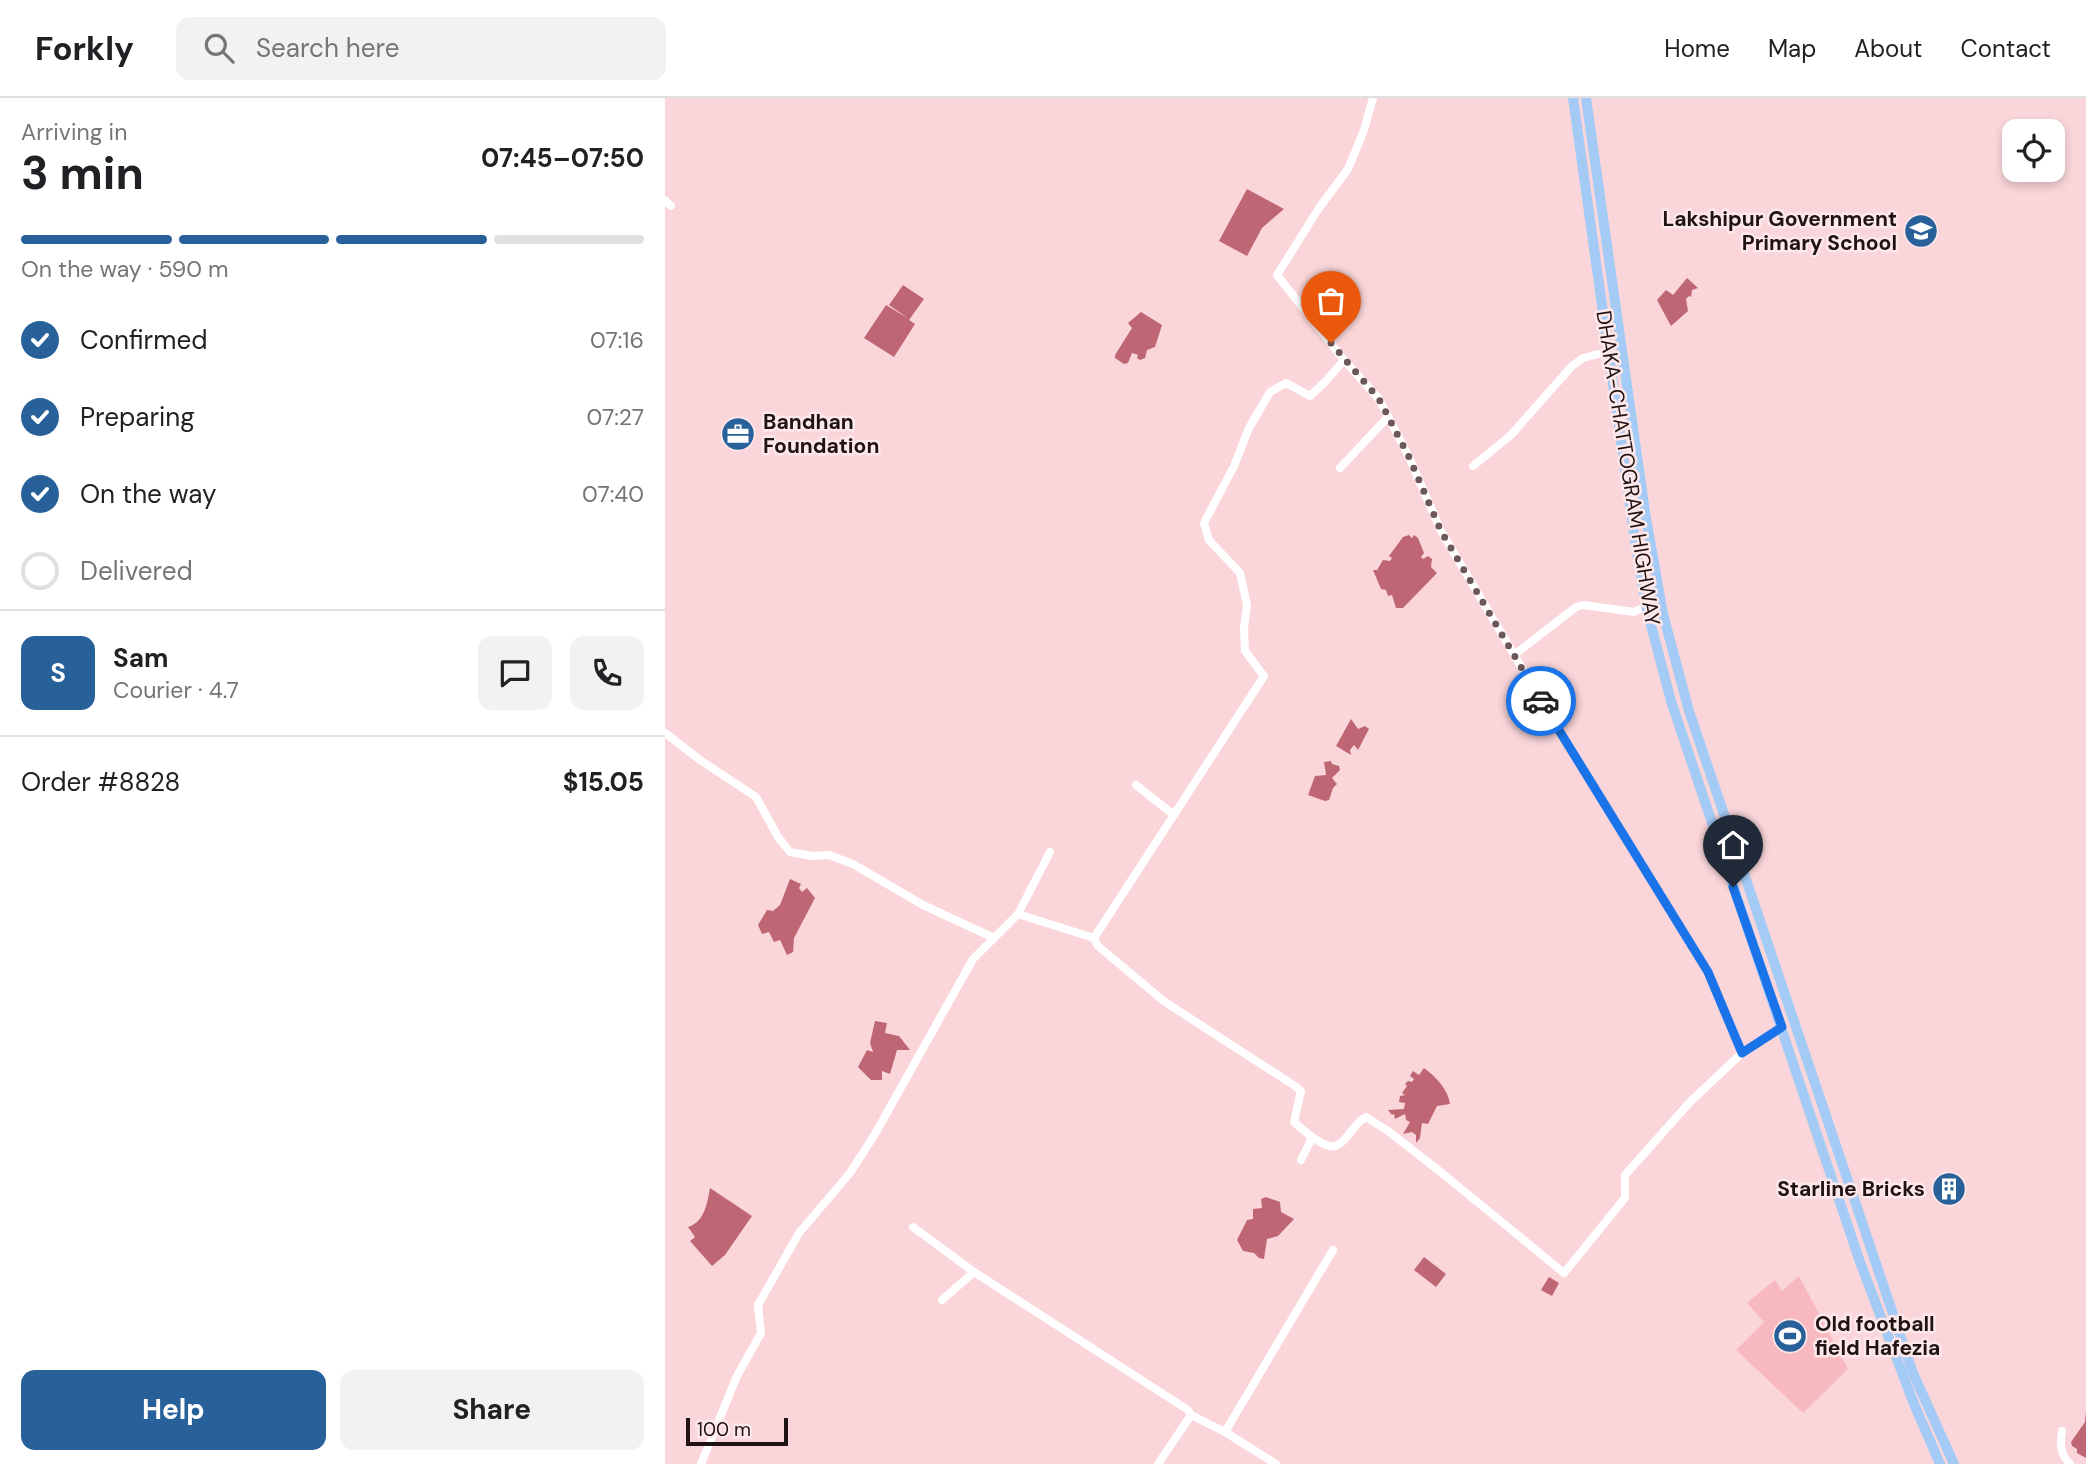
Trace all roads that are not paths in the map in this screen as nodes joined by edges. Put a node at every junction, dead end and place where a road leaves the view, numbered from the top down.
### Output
1 (1373, 98) edge
2 (1573, 98) edge
3 (1586, 98) edge
4 (1610, 351) junction
5 (1344, 360) junction
6 (1388, 417) junction
7 (1473, 466) dead end
8 (1339, 468) dead end
9 (1646, 606) junction
10 (1514, 655) junction
11 (665, 733) edge
12 (1136, 785) dead end
13 (1174, 815) junction
14 (1050, 852) dead end
15 (1018, 914) junction
16 (994, 938) junction
17 (1094, 938) junction
18 (1782, 1027) junction
19 (1742, 1053) junction
20 (1312, 1138) junction
21 (1301, 1160) dead end
22 (913, 1227) dead end
23 (1333, 1250) dead end
24 (974, 1272) junction
25 (942, 1300) dead end
26 (1191, 1415) junction
27 (2062, 1431) dead end
28 (1225, 1432) junction
29 (701, 1464) edge
30 (1158, 1464) edge
31 (1276, 1464) edge
32 (1940, 1464) edge
33 (1954, 1464) edge
34 (2070, 1464) edge

1 - 5 street
2 - 4 highway, DHAKA-CHATTOGRAM HIGHWAY
3 - 33 highway, DHAKA-CHATTOGRAM HIGHWAY
4 - 7 street
4 - 9 highway, DHAKA-CHATTOGRAM HIGHWAY
5 - 6 street
5 - 13 street
6 - 8 street
6 - 10 street
9 - 10 street
9 - 18 highway, DHAKA-CHATTOGRAM HIGHWAY
10 - 19 street
11 - 16 street
12 - 13 street
13 - 17 street
14 - 15 street
15 - 16 street
15 - 17 street
16 - 29 street
17 - 20 street
18 - 19 street
18 - 32 highway, DHAKA-CHATTOGRAM HIGHWAY
19 - 20 street
20 - 21 street
22 - 24 street
23 - 28 street
24 - 25 street
24 - 26 street
26 - 28 street
26 - 30 street
27 - 34 street
28 - 31 street

